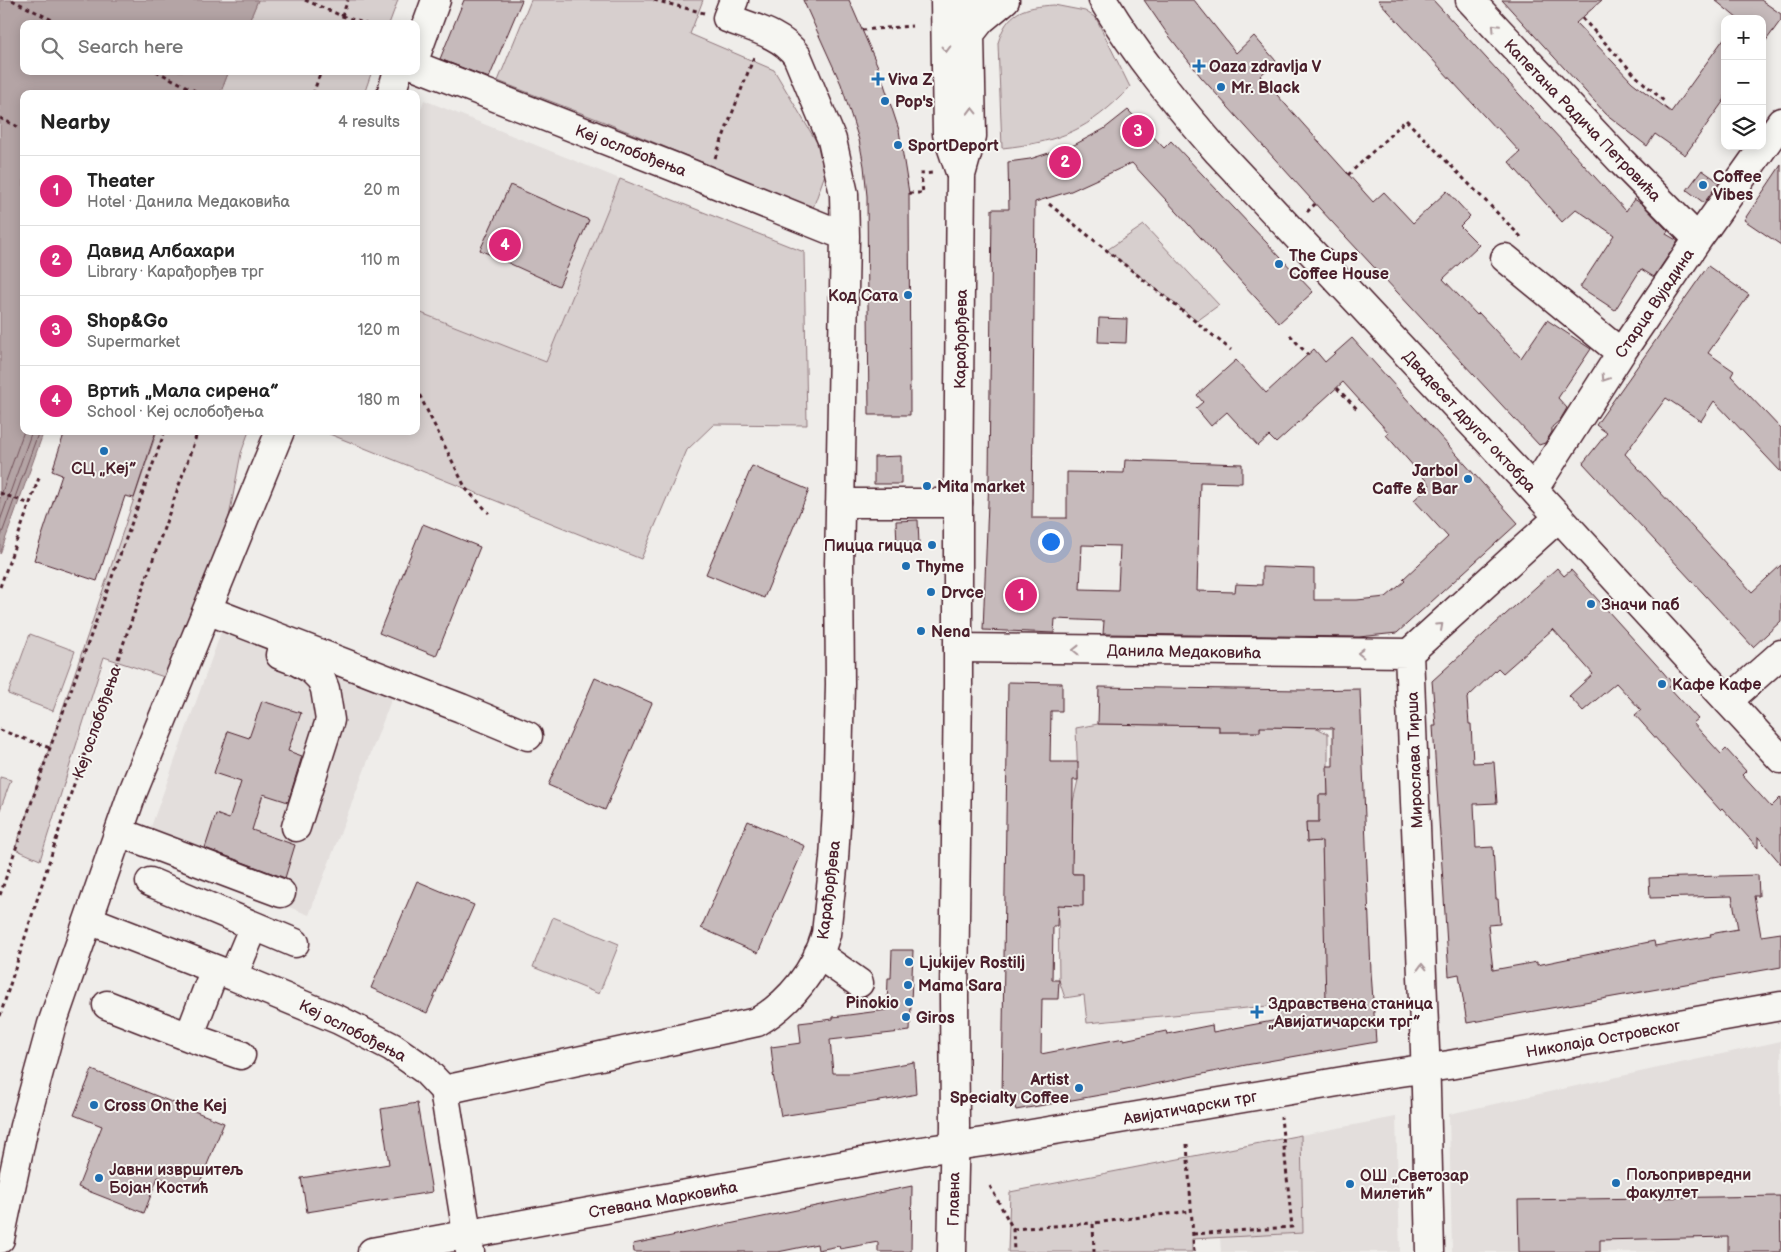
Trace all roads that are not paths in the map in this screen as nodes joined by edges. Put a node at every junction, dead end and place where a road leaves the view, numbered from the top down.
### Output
1 (422, 0) edge
2 (436, 0) edge
3 (945, 0) edge
4 (972, 0) edge
5 (1005, 0) edge
6 (1470, 0) edge
7 (1102, 2) edge
8 (730, 9) edge
9 (415, 20) edge
10 (970, 34) junction
11 (420, 44) edge
12 (420, 68) edge
13 (397, 75) edge
14 (391, 90) edge
15 (1781, 122) edge
16 (961, 175) junction
17 (845, 236) junction
18 (1698, 239) junction
19 (1514, 249) road end
20 (1621, 353) junction
21 (278, 435) edge
22 (1534, 489) junction
23 (840, 503) junction
24 (958, 503) junction
25 (1559, 517) junction
26 (204, 619) junction
27 (958, 648) junction
28 (1409, 653) junction
29 (1781, 654) edge
30 (1728, 701) junction
31 (528, 736) dead end
32 (1781, 759) edge
33 (296, 827) dead end
34 (119, 832) junction
35 (150, 882) dead end
36 (280, 893) dead end
37 (88, 920) junction
38 (254, 926) junction
39 (295, 943) dead end
40 (818, 954) junction
41 (224, 972) junction
42 (859, 983) dead end
43 (107, 1005) dead end
44 (1781, 1006) edge
45 (189, 1037) junction
46 (241, 1055) dead end
47 (1426, 1068) junction
48 (444, 1090) junction
49 (954, 1146) junction
50 (0, 1239) edge
51 (468, 1244) edge
52 (372, 1252) edge
53 (952, 1252) edge
54 (1430, 1252) edge

1 - 9 street
2 - 11 street
3 -> 16 street
4 - 10 street
5 - 10 street
18 -> 6 street, Капетана Радича Петровића
7 - 22 street, Двадесет другог октобра
8 - 17 street, Карађорђева
16 -> 10 street
12 - 17 street, Кеј ослобођења
13 - 14 street
15 - 18 street, Старца Вујадина
16 - 24 street, Карађорђева
17 - 23 street, Карађорђева
18 - 20 street, Старца Вујадина
19 - 20 street
20 -> 22 street, Старца Вујадина
21 - 26 street
22 - 25 street, Двадесет другог октобра
23 - 24 street
23 - 40 street, Карађорђева
24 - 27 street, Карађорђева
28 -> 25 street
25 - 30 street, Двадесет другог октобра
26 - 31 street
26 - 33 street
26 - 34 street
28 -> 27 street, Данила Медаковића
27 - 49 street, Карађорђева
47 -> 28 street, Мирослава Тирша
29 - 30 street
30 - 32 street, Двадесет другог октобра
34 - 36 street
34 - 37 street
35 - 38 street
37 - 41 street, Кеј ослобођења
37 - 50 street
38 - 39 street
38 - 41 street
40 - 42 street
40 - 48 street, Карађорђева
41 - 45 street
41 - 48 street, Кеј ослобођења
43 - 45 street
44 - 47 street, Николаја Островског
45 - 46 street
47 - 49 street, Авијатичарски трг
47 - 54 street, Мирослава Тирша
48 - 51 street
49 - 51 street, Стевана Марковића
49 - 53 street, Главна
51 - 52 street, Стевана Марковића

